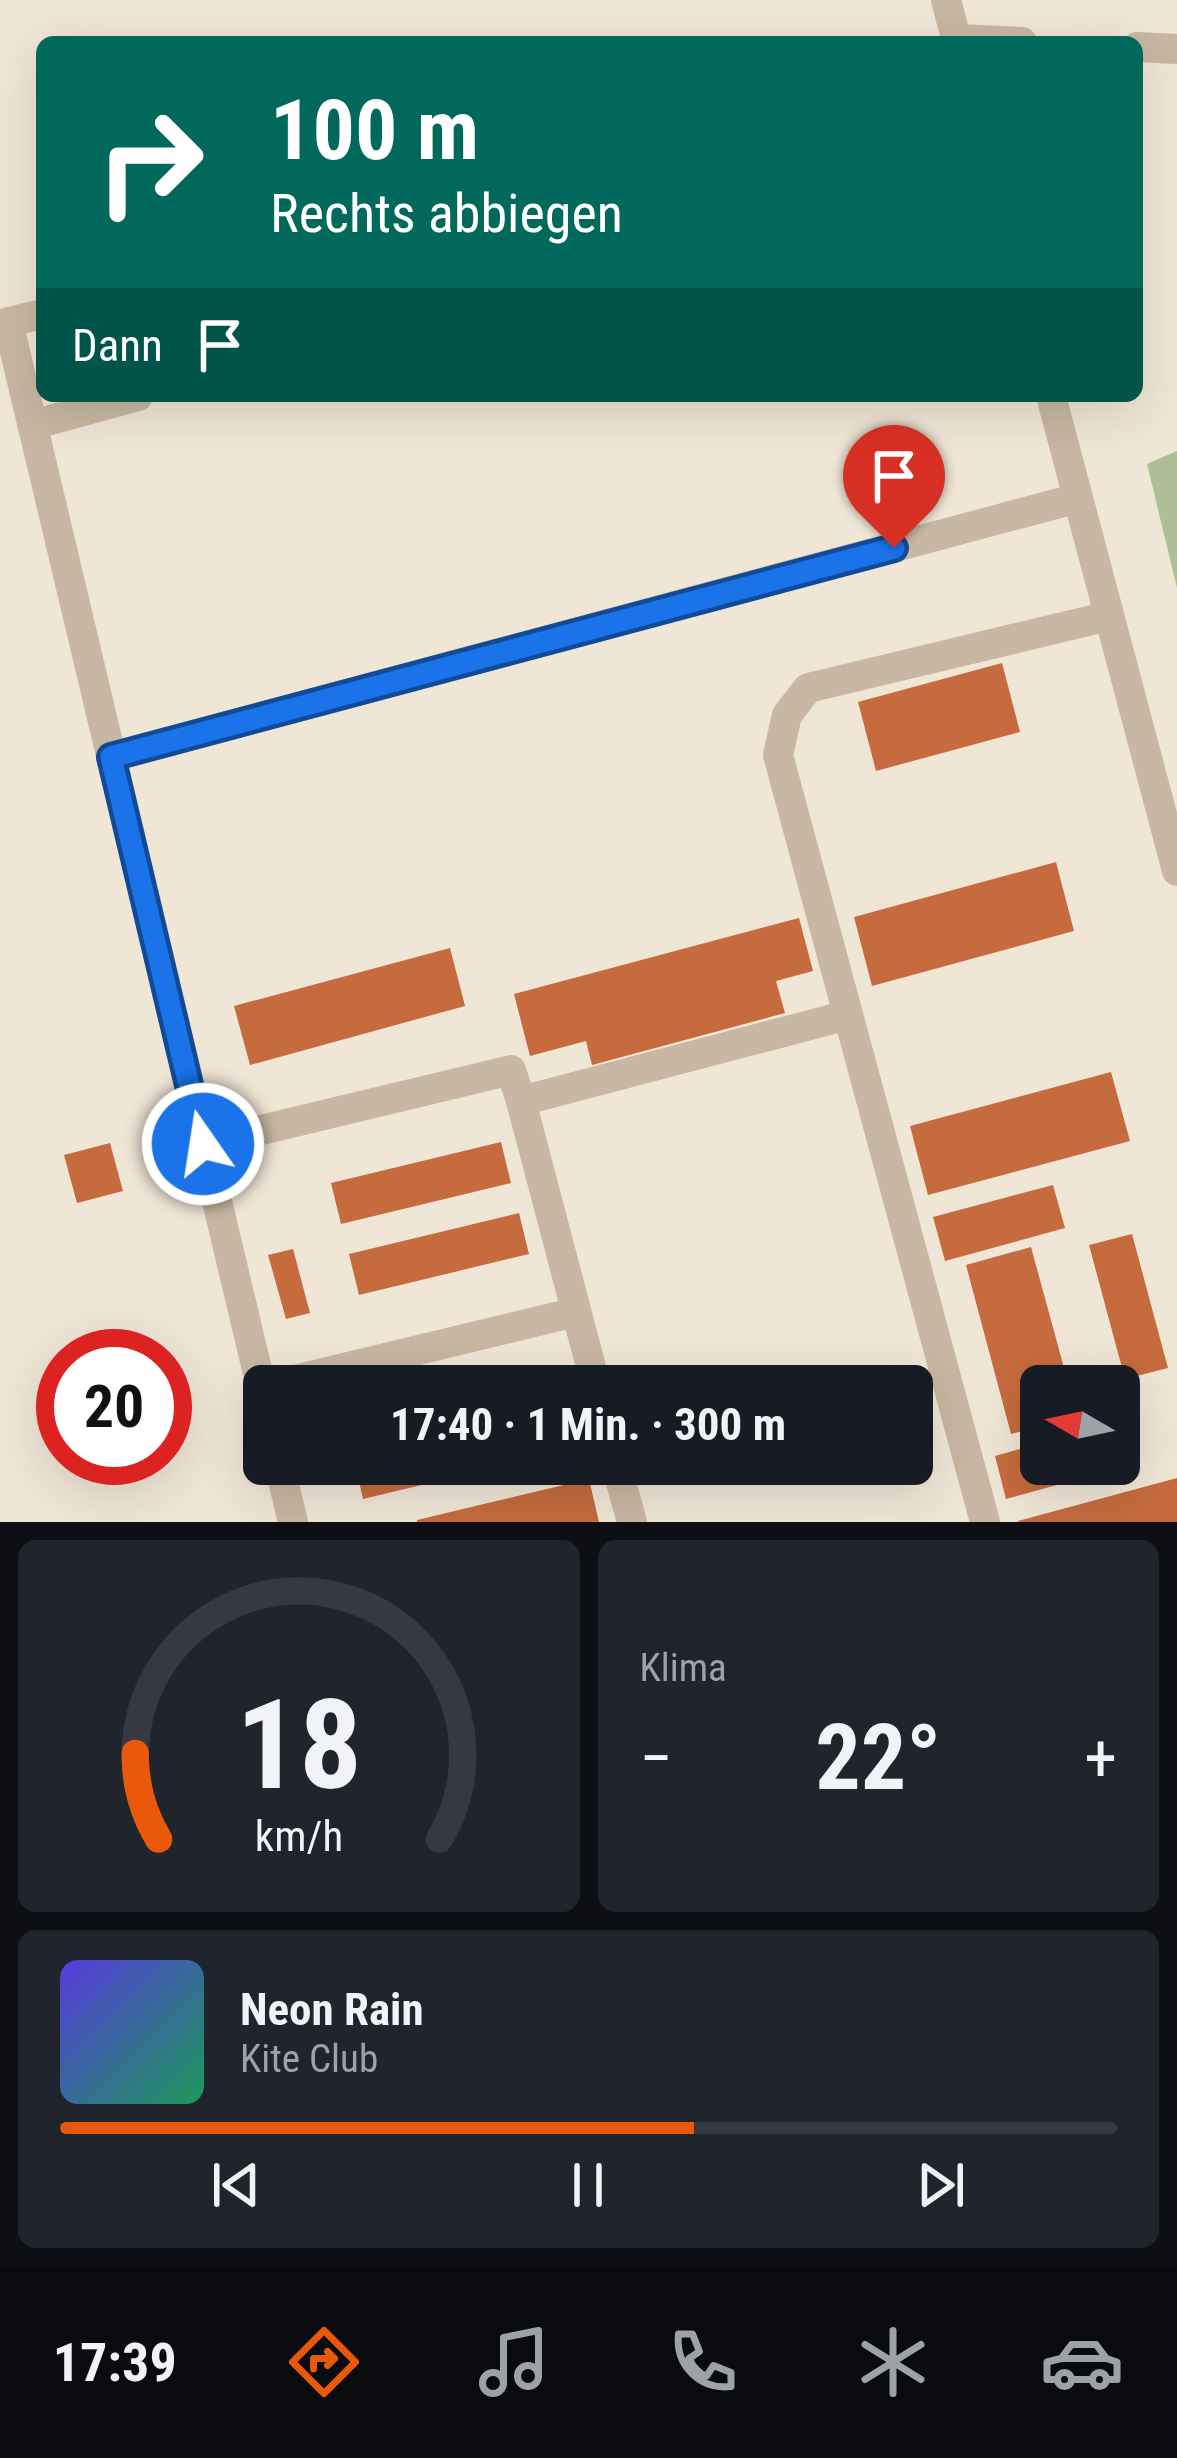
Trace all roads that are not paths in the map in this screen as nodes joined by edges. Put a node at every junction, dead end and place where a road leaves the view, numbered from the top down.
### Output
1 (946, 0) edge
2 (956, 36) edge
3 (1143, 47) edge
4 (1177, 49) edge
5 (36, 315) edge
6 (116, 402) edge
7 (1053, 402) edge
8 (32, 425) junction
9 (1078, 498) junction
10 (1109, 616) junction
11 (111, 757) junction
12 (1177, 871) edge
13 (848, 1015) junction
14 (521, 1101) junction
15 (203, 1144) junction
16 (576, 1312) junction
17 (258, 1365) edge
18 (364, 1365) edge
19 (590, 1365) edge
20 (285, 1485) edge
21 (622, 1485) edge
22 (293, 1522) edge
23 (632, 1522) edge
24 (985, 1522) edge

1 - 2 street
3 - 4 street
5 - 8 street
6 - 8 street
7 - 9 street
8 - 11 street
9 - 10 street
9 - 11 street
10 - 12 street
10 - 13 street
11 - 15 street
13 - 14 street
13 - 24 street
14 - 15 street
14 - 16 street
15 - 17 street
16 - 18 street
16 - 19 street
20 - 22 street
21 - 23 street

